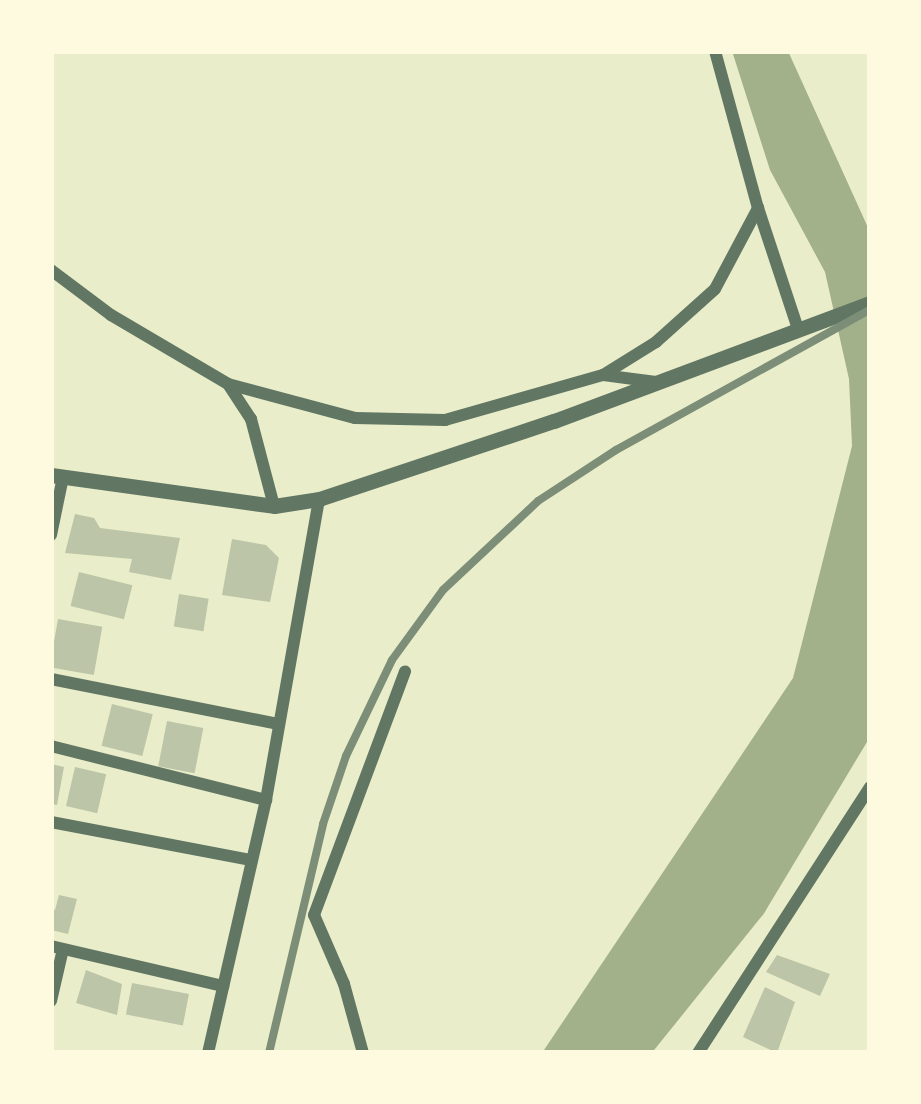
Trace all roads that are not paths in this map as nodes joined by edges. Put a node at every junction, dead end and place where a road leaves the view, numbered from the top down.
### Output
1 (715, 51) edge
2 (758, 208) junction
3 (51, 270) edge
4 (870, 303) edge
5 (806, 327) junction
6 (603, 375) junction
7 (657, 382) junction
8 (228, 384) junction
9 (57, 476) edge
10 (319, 499) junction
11 (274, 506) junction
12 (51, 535) edge
13 (405, 670) dead end
14 (51, 680) edge
15 (278, 724) junction
16 (51, 746) edge
17 (870, 787) edge
18 (266, 800) junction
19 (51, 821) edge
20 (251, 860) junction
21 (57, 947) edge
22 (223, 986) junction
23 (51, 1001) edge
24 (208, 1053) edge
25 (363, 1053) edge
26 (698, 1053) edge

1 - 2 street
2 - 5 street
2 - 6 street
3 - 8 street
4 - 5 street
5 - 7 street
6 - 7 street
6 - 8 street
7 - 10 street
8 - 11 street
9 - 11 street
9 - 12 street
10 - 11 street
10 - 15 street
13 - 25 street
14 - 15 street
15 - 18 street
16 - 18 street
17 - 26 street
18 - 20 street
19 - 20 street
20 - 22 street
21 - 22 street
21 - 23 street
22 - 24 street

